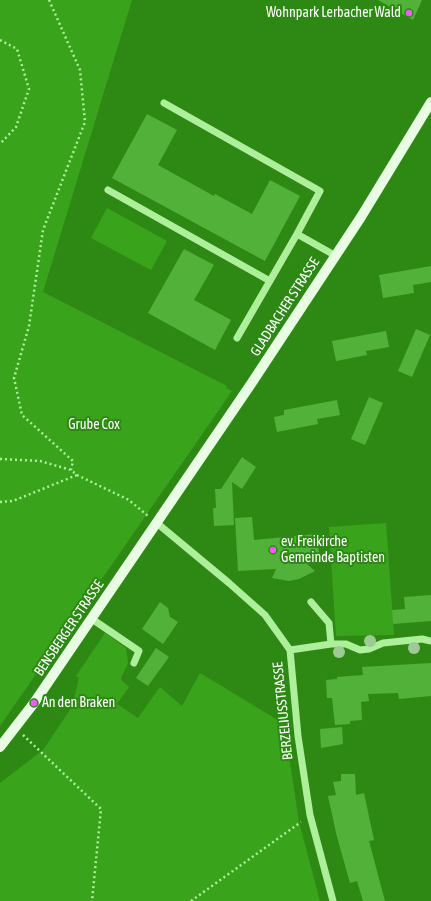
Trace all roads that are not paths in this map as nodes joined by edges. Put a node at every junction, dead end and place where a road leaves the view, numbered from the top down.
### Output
1 (431, 102) edge
2 (164, 104) dead end
3 (108, 190) dead end
4 (297, 234) junction
5 (336, 256) junction
6 (270, 281) junction
7 (237, 338) dead end
8 (158, 524) junction
9 (311, 602) dead end
10 (92, 619) junction
11 (431, 641) edge
12 (331, 644) junction
13 (290, 650) junction
14 (134, 663) dead end
15 (0, 747) edge
16 (333, 901) edge

1 - 5 main road, GLADBACHER STRASSE
2 - 4 street
3 - 6 street
4 - 5 street
4 - 6 street
5 - 8 main road, GLADBACHER STRASSE
6 - 7 street
8 - 10 main road, BENSBERGER STRASSE
8 - 13 street, BERZELIUSSTRASSE
9 - 12 street
10 - 14 street
10 - 15 main road, BENSBERGER STRASSE
11 - 12 street
12 - 13 street
13 - 16 street, BERZELIUSSTRASSE

